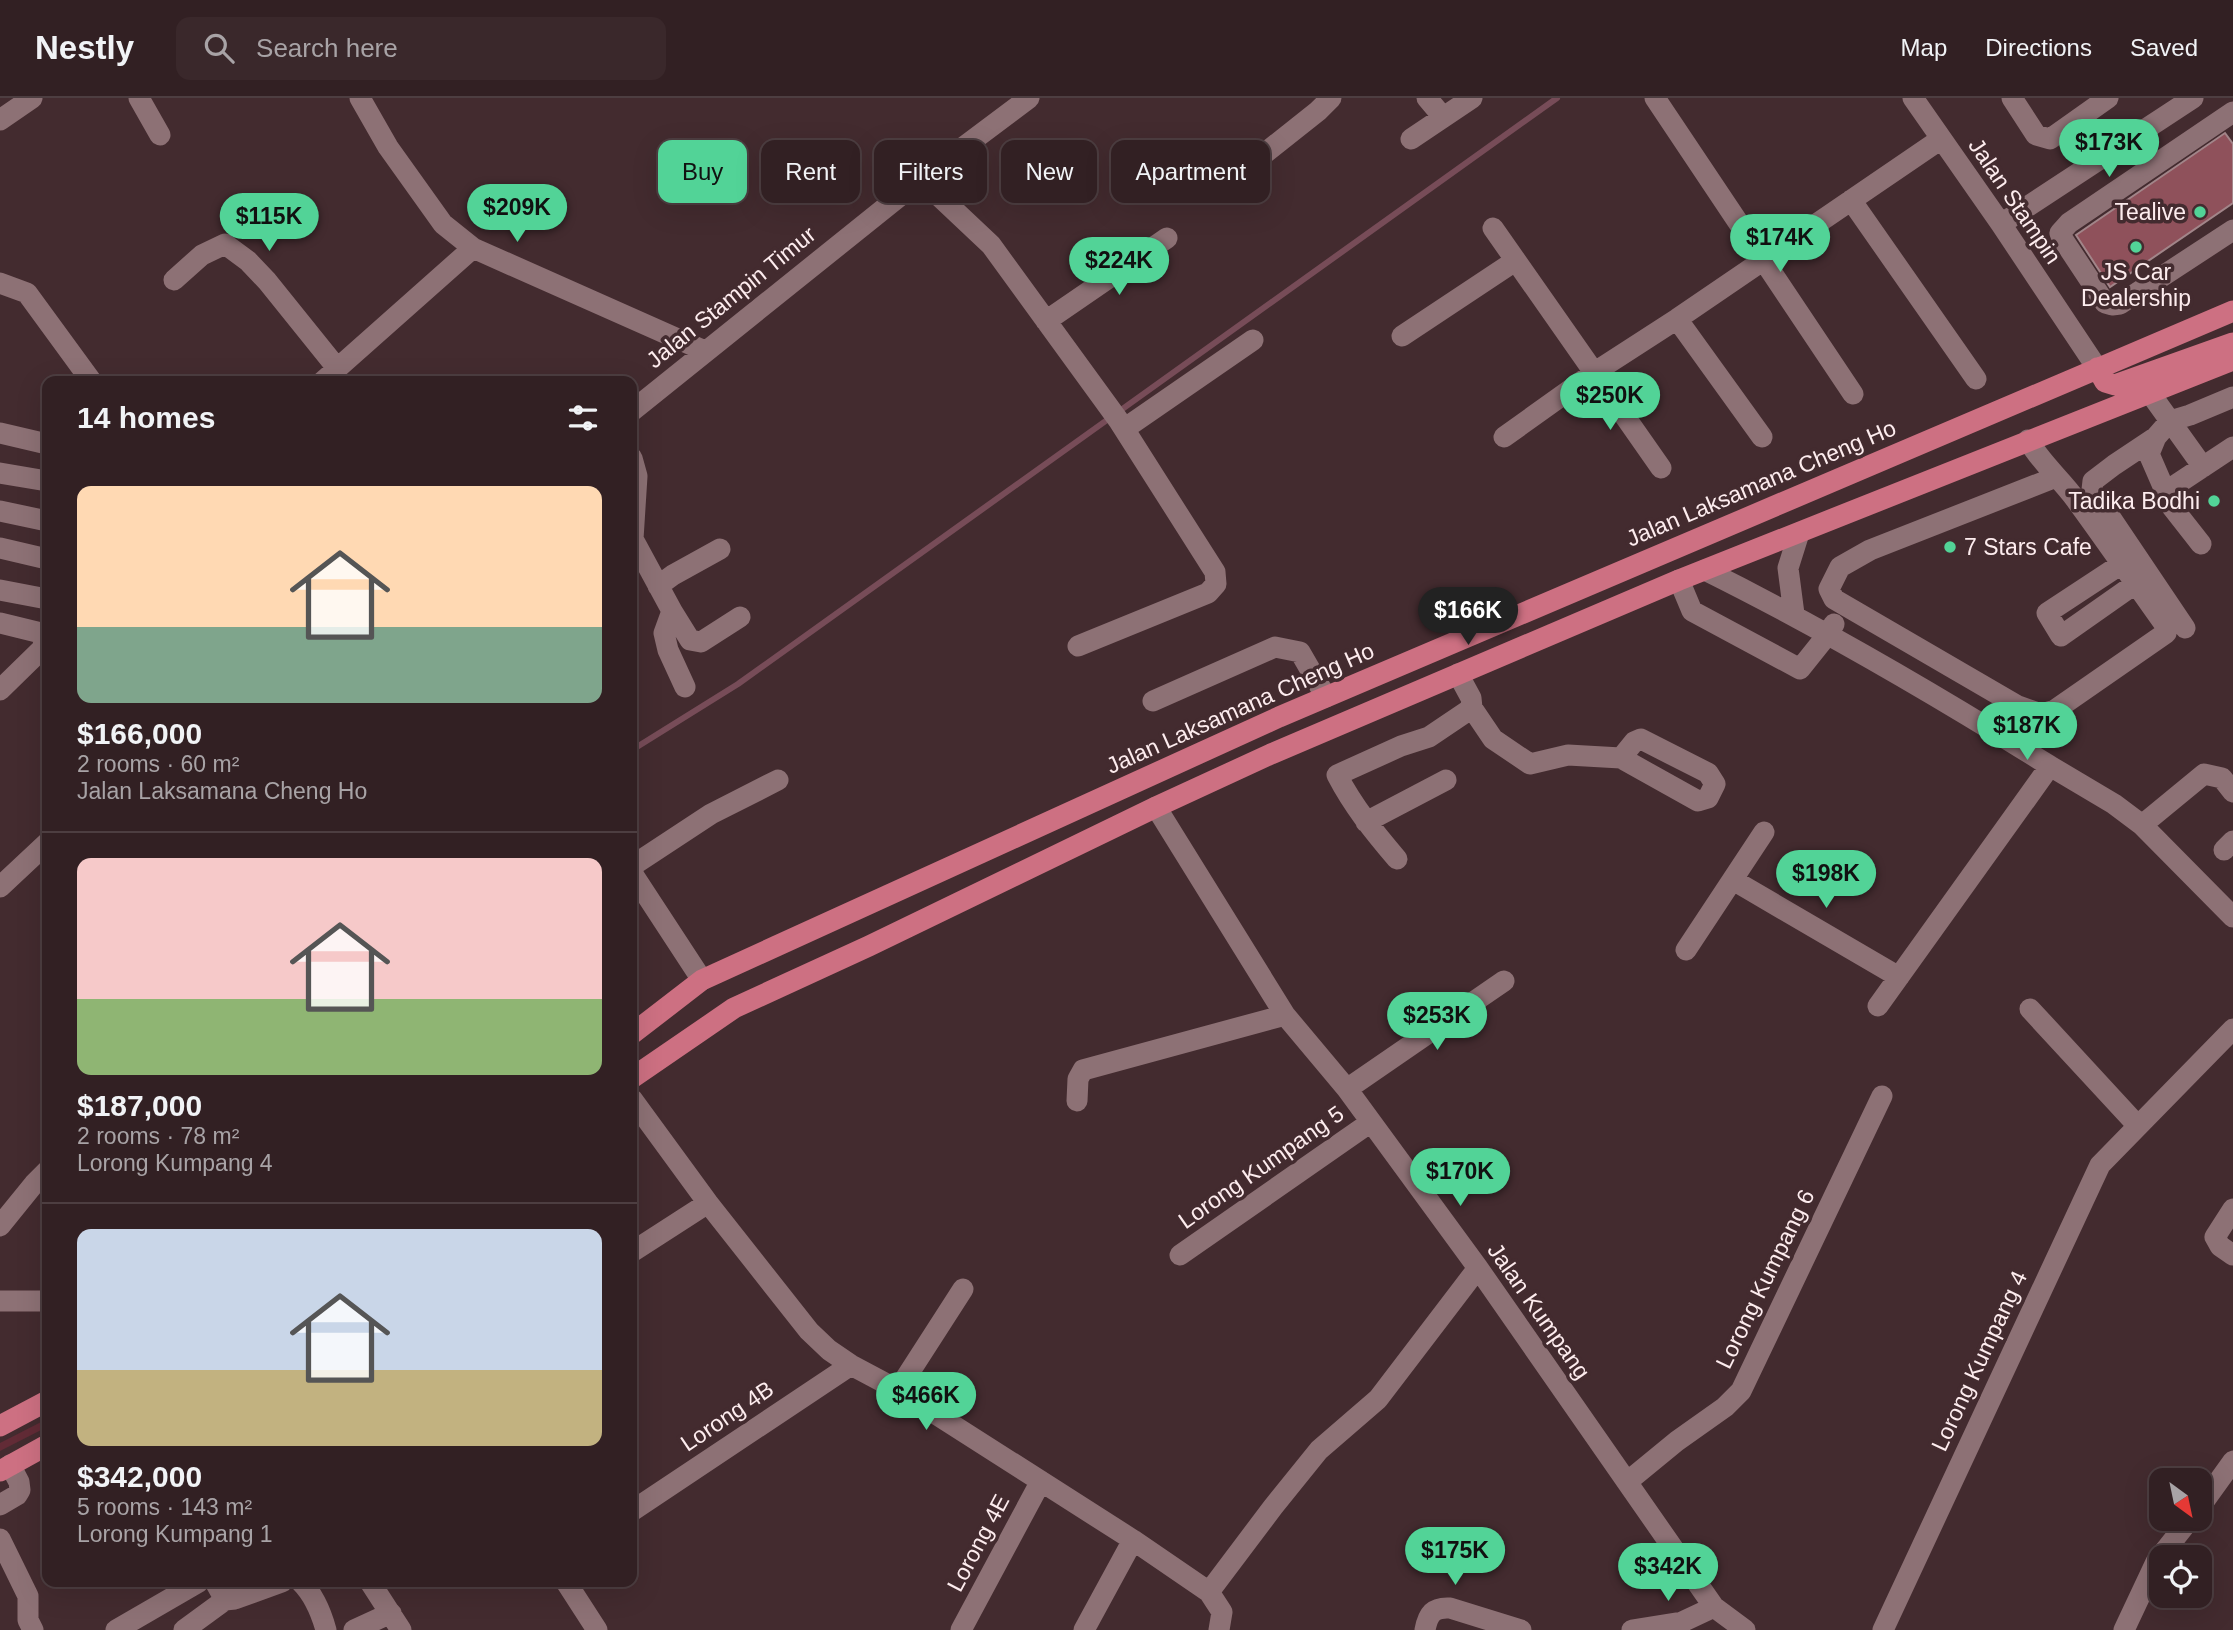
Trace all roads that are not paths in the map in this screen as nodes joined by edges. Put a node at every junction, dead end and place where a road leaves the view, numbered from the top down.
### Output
1 (32, 98) edge
2 (139, 98) edge
3 (360, 98) edge
4 (1029, 98) edge
5 (1331, 98) edge
6 (1427, 98) edge
7 (1472, 98) edge
8 (1655, 98) edge
9 (1913, 98) edge
10 (2011, 98) edge
11 (2193, 98) edge
12 (2096, 101) edge
13 (2233, 112) edge
14 (1443, 117) junction
15 (0, 120) edge
16 (160, 135) dead end
17 (1411, 139) dead end
18 (1941, 139) junction
19 (973, 140) edge
20 (1270, 149) edge
21 (2049, 193) junction
22 (1851, 200) junction
23 (891, 203) edge
24 (946, 203) edge
25 (2069, 223) junction
26 (2001, 224) junction
27 (1493, 228) dead end
28 (2233, 230) edge
29 (1167, 237) dead end
30 (473, 248) junction
31 (1515, 261) junction
32 (1763, 261) junction
33 (174, 280) dead end
34 (0, 283) edge
35 (2233, 311) edge
36 (1677, 319) junction
37 (1046, 321) junction
38 (1402, 336) dead end
39 (1253, 340) dead end
40 (2233, 343) edge
41 (705, 351) junction
42 (2233, 360) edge
43 (2097, 368) junction
44 (1595, 372) junction
45 (329, 375) edge
46 (88, 376) edge
47 (1976, 379) dead end
48 (2150, 393) junction
49 (1853, 394) dead end
50 (2233, 397) edge
51 (637, 407) edge
52 (2170, 421) junction
53 (1121, 425) junction
54 (0, 433) edge
55 (1504, 437) dead end
56 (1762, 437) dead end
57 (2156, 438) junction
58 (2028, 440) junction
59 (42, 443) edge
60 (2233, 447) edge
61 (2203, 467) junction
62 (1661, 468) dead end
63 (0, 473) edge
64 (2056, 477) junction
65 (42, 480) edge
66 (2165, 492) junction
67 (0, 511) edge
68 (42, 520) edge
69 (1799, 533) junction
70 (2200, 544) dead end
71 (637, 547) edge
72 (0, 548) edge
73 (720, 549) dead end
74 (42, 558) edge
75 (2120, 565) junction
76 (1705, 570) junction
77 (1679, 580) junction
78 (2135, 584) junction
79 (658, 586) junction
80 (0, 590) edge
81 (42, 598) edge
82 (1844, 607) junction
83 (672, 611) junction
84 (1794, 614) junction
85 (740, 617) dead end
86 (0, 623) edge
87 (2185, 628) dead end
88 (1828, 635) junction
89 (42, 636) edge
90 (1078, 646) dead end
91 (42, 649) edge
92 (1458, 674) junction
93 (685, 687) dead end
94 (0, 690) edge
95 (1326, 697) junction
96 (1153, 701) dead end
97 (1472, 708) junction
98 (2031, 711) junction
99 (2006, 738) junction
100 (1621, 758) dead end
101 (2050, 766) junction
102 (778, 780) dead end
103 (1446, 780) dead end
104 (2233, 792) edge
105 (1156, 807) junction
106 (1366, 822) junction
107 (2142, 825) junction
108 (1764, 832) dead end
109 (42, 847) edge
110 (1397, 859) dead end
111 (637, 867) edge
112 (637, 876) edge
113 (1733, 880) junction
114 (0, 887) edge
115 (2233, 917) edge
116 (1686, 950) dead end
117 (1899, 977) junction
118 (702, 980) junction
119 (1504, 981) dead end
120 (1878, 1006) dead end
121 (2030, 1009) dead end
122 (1285, 1015) junction
123 (2233, 1029) edge
124 (637, 1030) edge
125 (637, 1075) edge
126 (1347, 1089) junction
127 (1882, 1096) dead end
128 (1077, 1101) dead end
129 (637, 1106) edge
130 (1371, 1122) junction
131 (2138, 1126) junction
132 (42, 1176) edge
133 (708, 1203) junction
134 (2233, 1209) edge
135 (0, 1226) edge
136 (637, 1249) edge
137 (1181, 1255) dead end
138 (2233, 1255) edge
139 (1478, 1268) junction
140 (963, 1289) dead end
141 (0, 1301) edge
142 (42, 1301) edge
143 (851, 1364) junction
144 (898, 1390) junction
145 (42, 1405) edge
146 (0, 1426) edge
147 (42, 1448) edge
148 (2233, 1461) edge
149 (5, 1468) edge
150 (1041, 1481) junction
151 (1627, 1482) junction
152 (2212, 1490) edge
153 (0, 1505) edge
154 (637, 1508) edge
155 (2181, 1531) edge
156 (0, 1539) edge
157 (1133, 1540) junction
158 (190, 1587) edge
159 (268, 1587) edge
160 (305, 1587) edge
161 (373, 1587) edge
162 (569, 1587) edge
163 (220, 1591) edge
164 (1209, 1592) junction
165 (1714, 1607) junction
166 (396, 1622) edge
167 (33, 1630) edge
168 (116, 1630) edge
169 (184, 1630) edge
170 (326, 1630) edge
171 (354, 1630) edge
172 (597, 1630) edge
173 (961, 1630) edge
174 (1084, 1630) edge
175 (1219, 1630) edge
176 (1425, 1630) edge
177 (1521, 1630) edge
178 (1632, 1630) edge
179 (1745, 1630) edge
180 (1883, 1630) edge
181 (2124, 1630) edge

1 - 15 street
2 - 16 street
3 - 30 street
4 - 19 street, Jalan Stampin Timur
5 - 20 street
6 - 14 street
7 - 14 street
8 - 32 street
9 - 18 street, Jalan Stampin
10 - 12 street
11 - 21 street
13 - 25 street
14 - 17 street
18 - 22 street
18 - 26 street, Jalan Stampin
21 - 25 street
21 - 26 street
22 - 32 street
22 - 47 street
23 - 41 street, Jalan Stampin Timur
24 - 37 street
25 - 28 street
26 - 43 street, Jalan Stampin
27 - 31 street
29 - 37 street
30 - 41 street
30 - 45 street
31 - 38 street
31 - 44 street
32 - 36 street
32 - 49 street
33 - 45 street
34 - 46 street
35 - 43 main road, Jalan Laksamana Cheng Ho
36 - 44 street
36 - 56 street
37 - 53 street
39 - 53 street
40 - 43 main road
41 - 51 street, Jalan Stampin Timur
42 - 48 main road
43 - 95 main road, Jalan Laksamana Cheng Ho
44 - 55 street
44 - 62 street
48 - 52 street
48 - 58 main road
50 - 52 street
52 - 57 street
52 - 61 street
53 - 90 street
54 - 59 street
57 - 66 street
57 - 87 street
58 - 64 street
58 - 69 main road
60 - 61 street
61 - 66 street
63 - 65 street
64 - 75 street
64 - 82 street
66 - 70 street
67 - 68 street
69 - 76 main road
69 - 84 street
71 - 79 street
72 - 74 street
73 - 79 street
75 - 78 street
75 - 78 street
76 - 77 main road
76 - 84 street
77 - 88 street
77 - 92 main road
78 - 98 street
79 - 83 street
80 - 81 street
82 - 88 street
82 - 98 street
83 - 85 street
83 - 93 street
84 - 88 street
86 - 89 street
88 - 99 street
91 - 94 street
92 - 97 street
92 - 105 main road
95 - 96 street
95 - 118 main road, Jalan Laksamana Cheng Ho
97 - 100 street
97 - 106 street
98 - 99 street
99 - 101 street
101 - 107 street
101 - 117 street
102 - 111 street
103 - 106 street
104 - 107 street
105 - 122 street, Jalan Kumpang
105 - 125 main road
106 - 110 street
107 - 115 street
108 - 113 street
109 - 114 street
112 - 118 street
113 - 116 street
113 - 117 street
117 - 120 street
118 - 124 main road, Jalan Laksamana Cheng Ho
119 - 126 street
121 - 131 street
122 - 126 street, Jalan Kumpang
122 - 128 street
123 - 131 street, Lorong Kumpang 4
126 - 130 street, Jalan Kumpang
127 - 151 street, Lorong Kumpang 6
129 - 133 street
130 - 137 street, Lorong Kumpang 5
130 - 139 street, Jalan Kumpang
131 - 180 street, Lorong Kumpang 4
132 - 135 street
133 - 136 street
133 - 143 street
134 - 138 street
139 - 151 street, Jalan Kumpang
139 - 164 street
140 - 144 street
141 - 142 street
143 - 144 street
143 - 154 street, Lorong 4B
144 - 150 street
145 - 146 main road
147 - 149 main road
148 - 152 street
149 - 153 street
150 - 157 street
150 - 173 street, Lorong 4E
151 - 165 street, Jalan Kumpang
155 - 181 street
156 - 167 street
157 - 164 street
157 - 174 street
158 - 168 street
159 - 163 street
160 - 170 street
161 - 166 street
162 - 172 street
163 - 169 street
164 - 175 street
165 - 178 street
165 - 179 street, Jalan Kumpang
166 - 171 street
176 - 177 street

